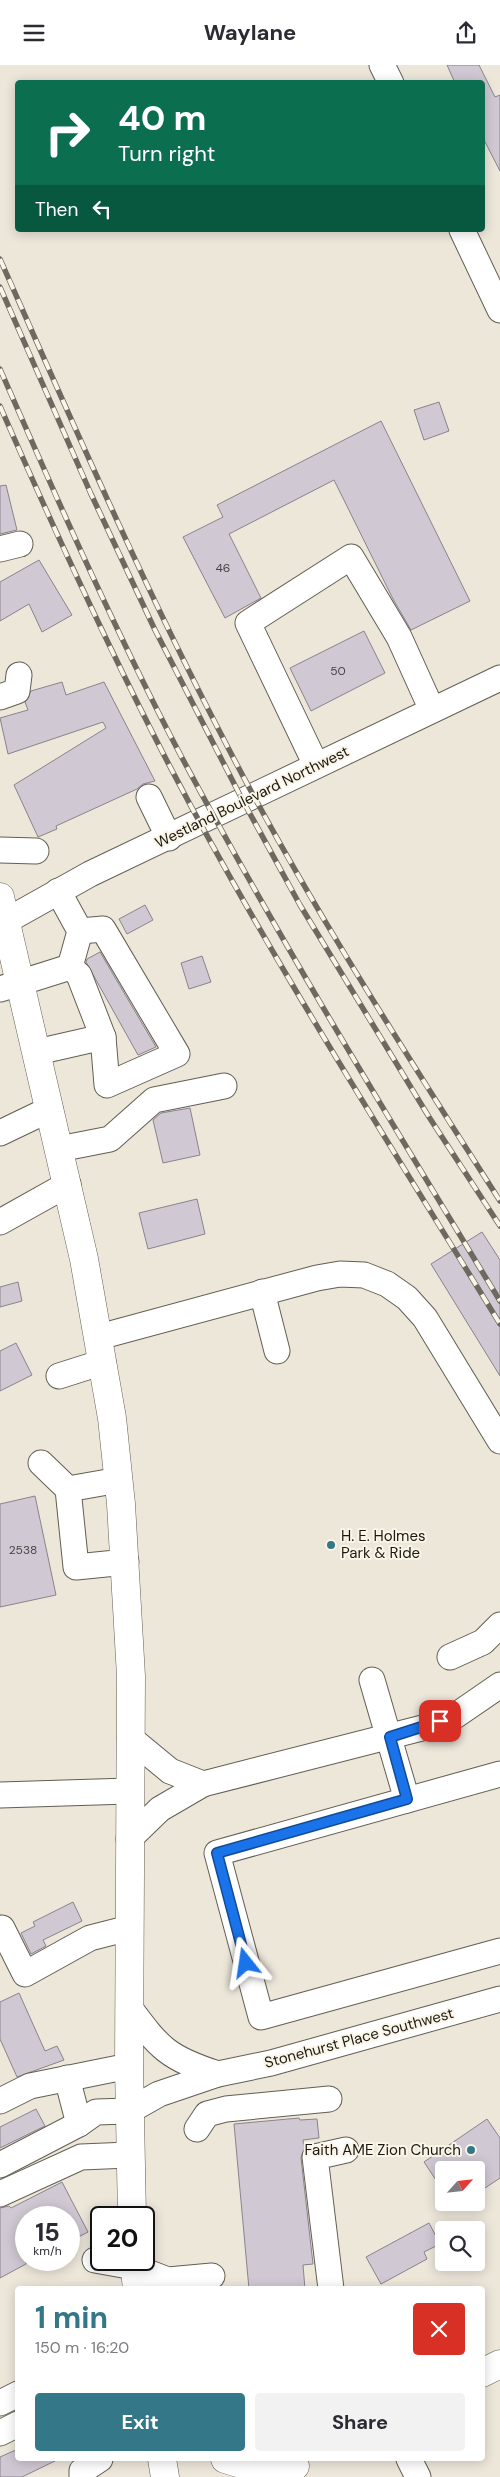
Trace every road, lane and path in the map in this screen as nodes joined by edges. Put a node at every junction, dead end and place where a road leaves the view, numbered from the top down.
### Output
1 (382, 65) edge
2 (390, 80) edge
3 (463, 232) edge
4 (500, 310) edge
5 (19, 675) dead end
6 (500, 678) edge
7 (0, 697) edge
8 (432, 710) junction
9 (316, 765) junction
10 (149, 797) dead end
11 (169, 838) junction
12 (0, 850) edge
13 (36, 851) dead end
14 (58, 891) junction
15 (4, 923) edge
16 (80, 931) junction
17 (70, 967) junction
18 (10, 986) edge
19 (103, 1037) junction
20 (37, 1052) junction
21 (224, 1087) dead end
22 (50, 1109) junction
23 (0, 1133) edge
24 (60, 1149) junction
25 (68, 1183) junction
26 (0, 1222) edge
27 (262, 1292) junction
28 (101, 1350) junction
29 (277, 1351) dead end
30 (58, 1376) dead end
31 (500, 1441) edge
32 (41, 1463) dead end
33 (119, 1480) junction
34 (68, 1489) junction
35 (126, 1562) junction
36 (500, 1625) edge
37 (450, 1657) dead end
38 (372, 1680) dead end
39 (500, 1685) edge
40 (390, 1737) junction
41 (130, 1738) junction
42 (500, 1774) edge
43 (203, 1784) junction
44 (129, 1791) junction
45 (0, 1795) edge
46 (407, 1799) junction
47 (129, 1839) junction
48 (129, 1928) junction
49 (2, 1929) dead end
50 (500, 1951) edge
51 (500, 1999) edge
52 (129, 2007) junction
53 (129, 2066) junction
54 (218, 2075) junction
55 (67, 2078) junction
56 (330, 2099) dead end
57 (0, 2101) edge
58 (129, 2111) junction
59 (78, 2124) junction
60 (197, 2129) dead end
61 (346, 2150) dead end
62 (129, 2155) junction
63 (0, 2165) edge
64 (0, 2194) edge
65 (131, 2206) edge
66 (135, 2272) edge
67 (212, 2276) dead end
68 (331, 2286) edge
69 (500, 2364) edge
70 (485, 2372) edge
71 (15, 2396) edge
72 (0, 2403) edge
73 (15, 2426) edge
74 (0, 2433) edge
75 (97, 2461) edge
76 (162, 2461) edge
77 (232, 2461) edge
78 (410, 2461) edge
79 (303, 2463) edge
80 (82, 2477) edge
81 (165, 2477) edge
82 (270, 2477) edge
83 (418, 2477) edge

1 - 2 street
3 - 4 street
5 - 7 street
6 - 8 street, Westland Boulevard Northwest
8 - 9 street, Westland Boulevard Northwest
8 - 9 street
9 - 11 street, Westland Boulevard Northwest
10 - 11 street
11 - 14 street, Westland Boulevard Northwest
12 - 13 street
14 - 15 street, Westland Boulevard Northwest
14 - 16 street
15 - 18 main road
16 - 17 street
16 - 19 street
17 - 18 street
17 - 19 street
18 - 20 main road
19 - 20 street
20 - 22 main road
21 - 24 street
22 - 23 street
22 - 24 main road
24 - 25 main road
25 - 26 street
25 - 28 main road
27 - 28 street
27 - 29 street
27 - 31 street
28 - 30 street
28 - 33 main road
32 - 34 street
33 - 34 street
33 - 35 main road
34 - 35 street
35 - 41 main road
36 - 37 street
38 - 40 street
39 - 40 street
40 - 43 street
40 - 46 street
41 - 43 street
41 - 44 main road
42 - 46 street
43 - 47 street
44 - 45 street
44 - 47 main road
46 - 50 street
47 - 48 main road
48 - 49 street
48 - 52 main road
51 - 54 street, Stonehurst Place Southwest
52 - 53 main road
52 - 54 street
53 - 55 street
53 - 58 main road
54 - 58 street, Stonehurst Place Southwest
55 - 57 street
55 - 59 street
56 - 60 street
58 - 59 street
58 - 62 main road
59 - 63 street
61 - 68 street
62 - 64 street
62 - 65 main road
66 - 67 street
69 - 70 main road
71 - 72 street
73 - 74 street
75 - 80 street
76 - 81 main road
77 - 79 main road
78 - 83 street
79 - 82 main road

